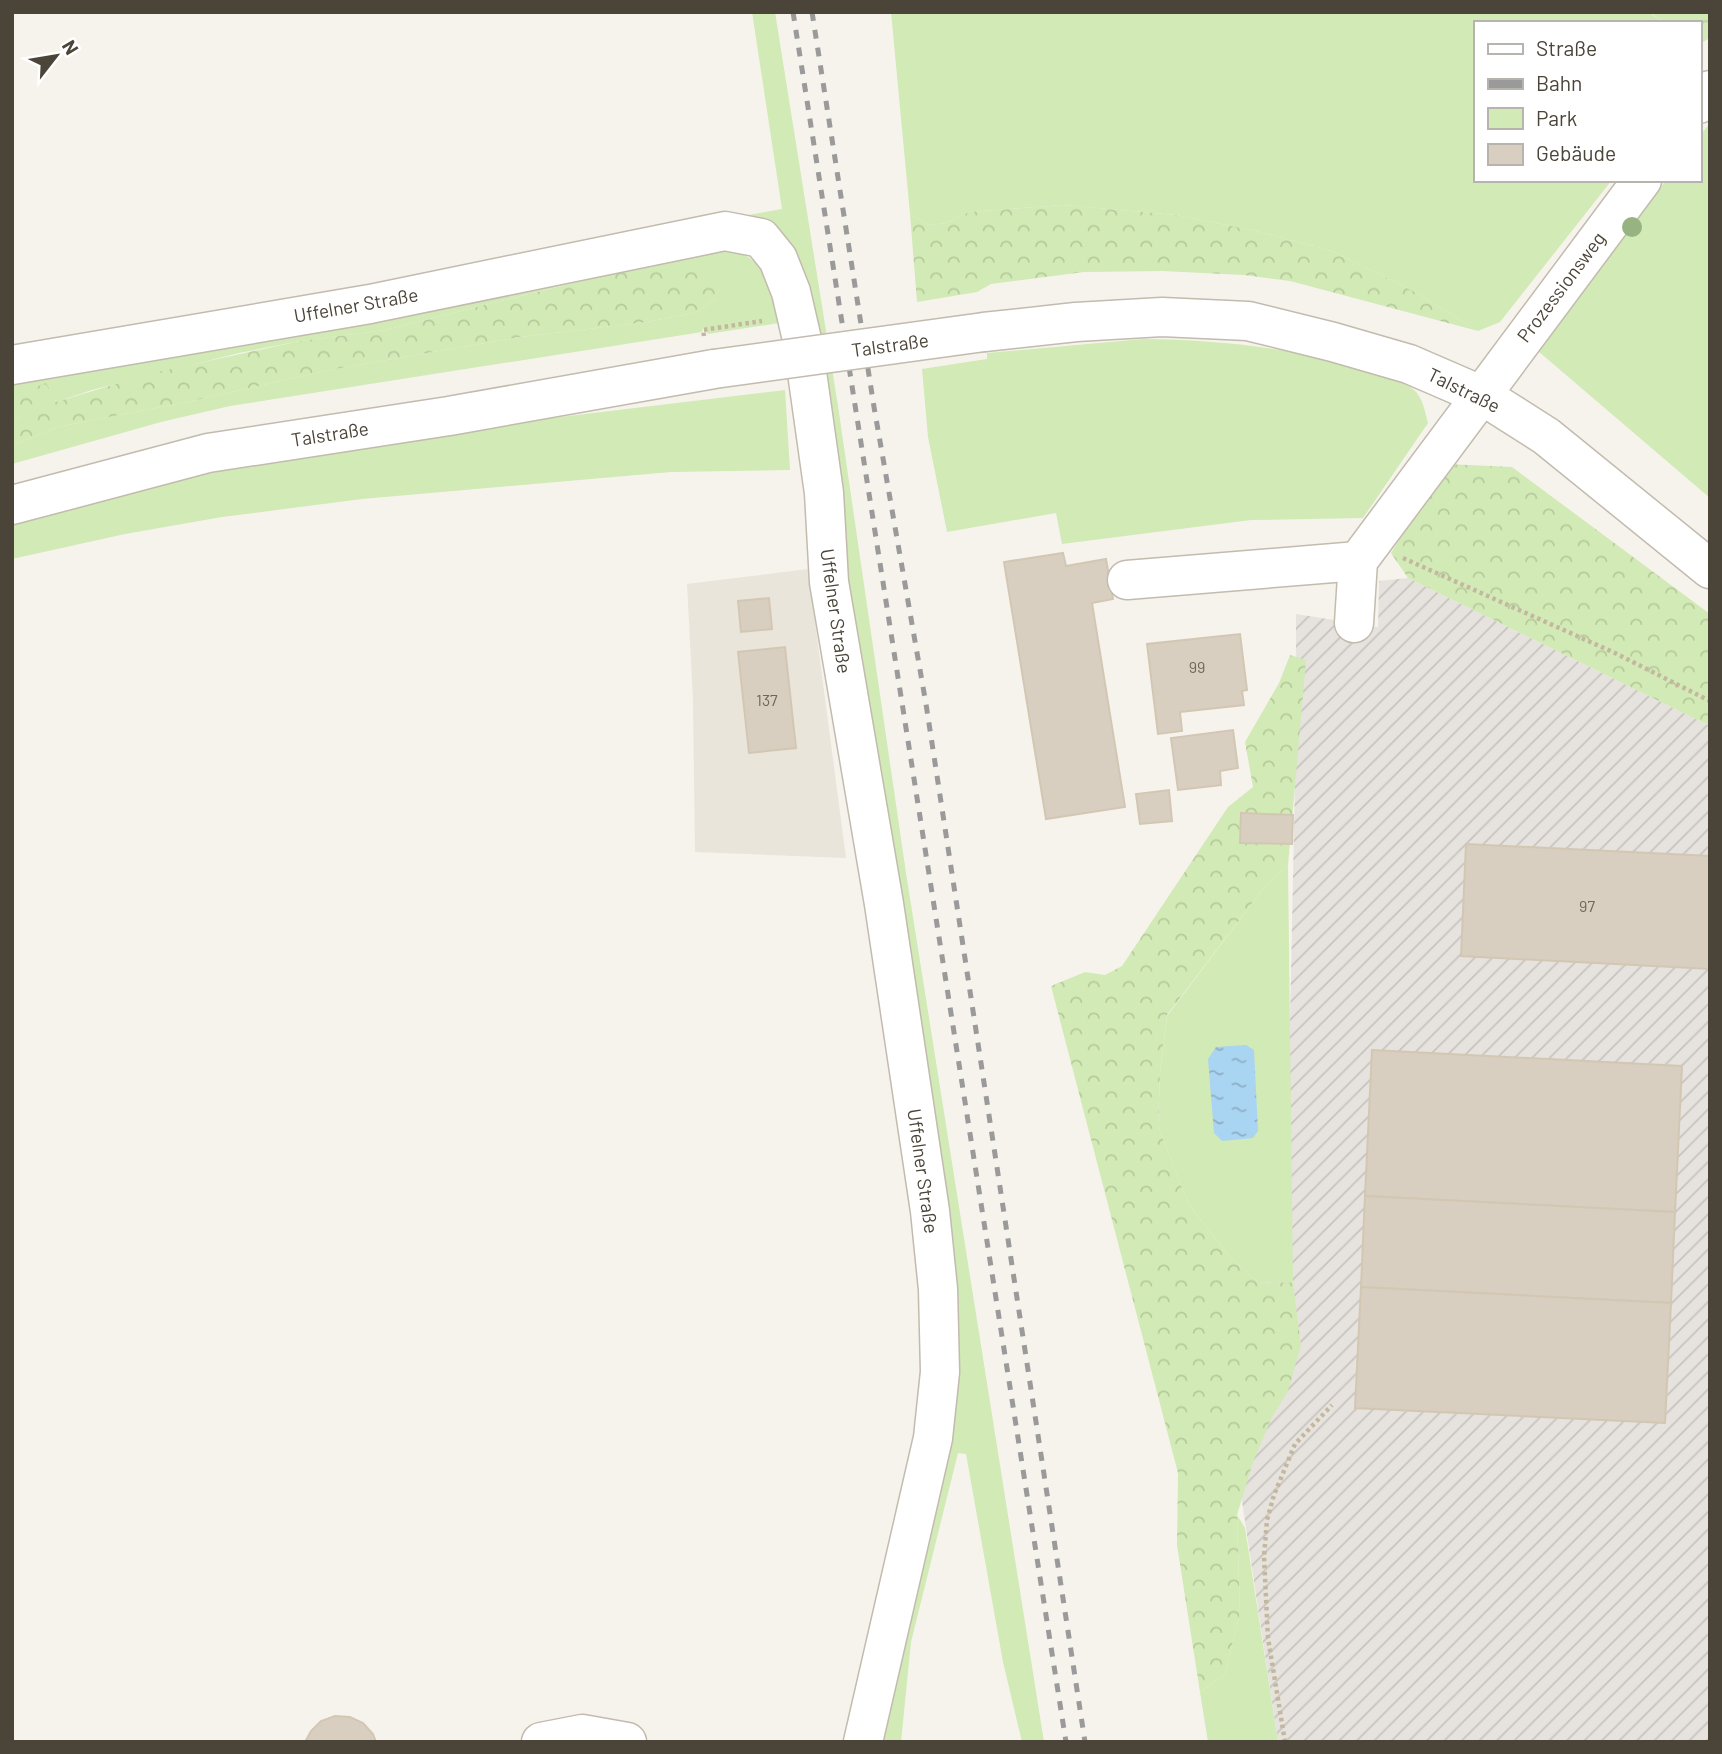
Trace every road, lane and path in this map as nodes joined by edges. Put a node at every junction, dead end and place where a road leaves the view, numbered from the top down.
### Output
1 (1640, 182) edge
2 (764, 320) dead end
3 (709, 355) junction
4 (12, 365) edge
5 (1483, 396) junction
6 (12, 505) edge
7 (1364, 552) junction
8 (1710, 569) edge
9 (1127, 580) dead end
10 (1354, 622) dead end
11 (1710, 701) edge
12 (1332, 1405) dead end
13 (541, 1742) edge
14 (627, 1742) edge
15 (863, 1742) edge
16 (1285, 1742) edge

1 - 5 street, Prozessionsweg
2 - 3 path
3 - 5 street, Talstraße, bridge
3 - 6 street, Talstraße
4 - 15 street, Uffelner Straße
5 - 7 street, Prozessionsweg
5 - 8 street, Talstraße
7 - 9 street
7 - 10 street
7 - 11 path
12 - 16 path
13 - 14 street

